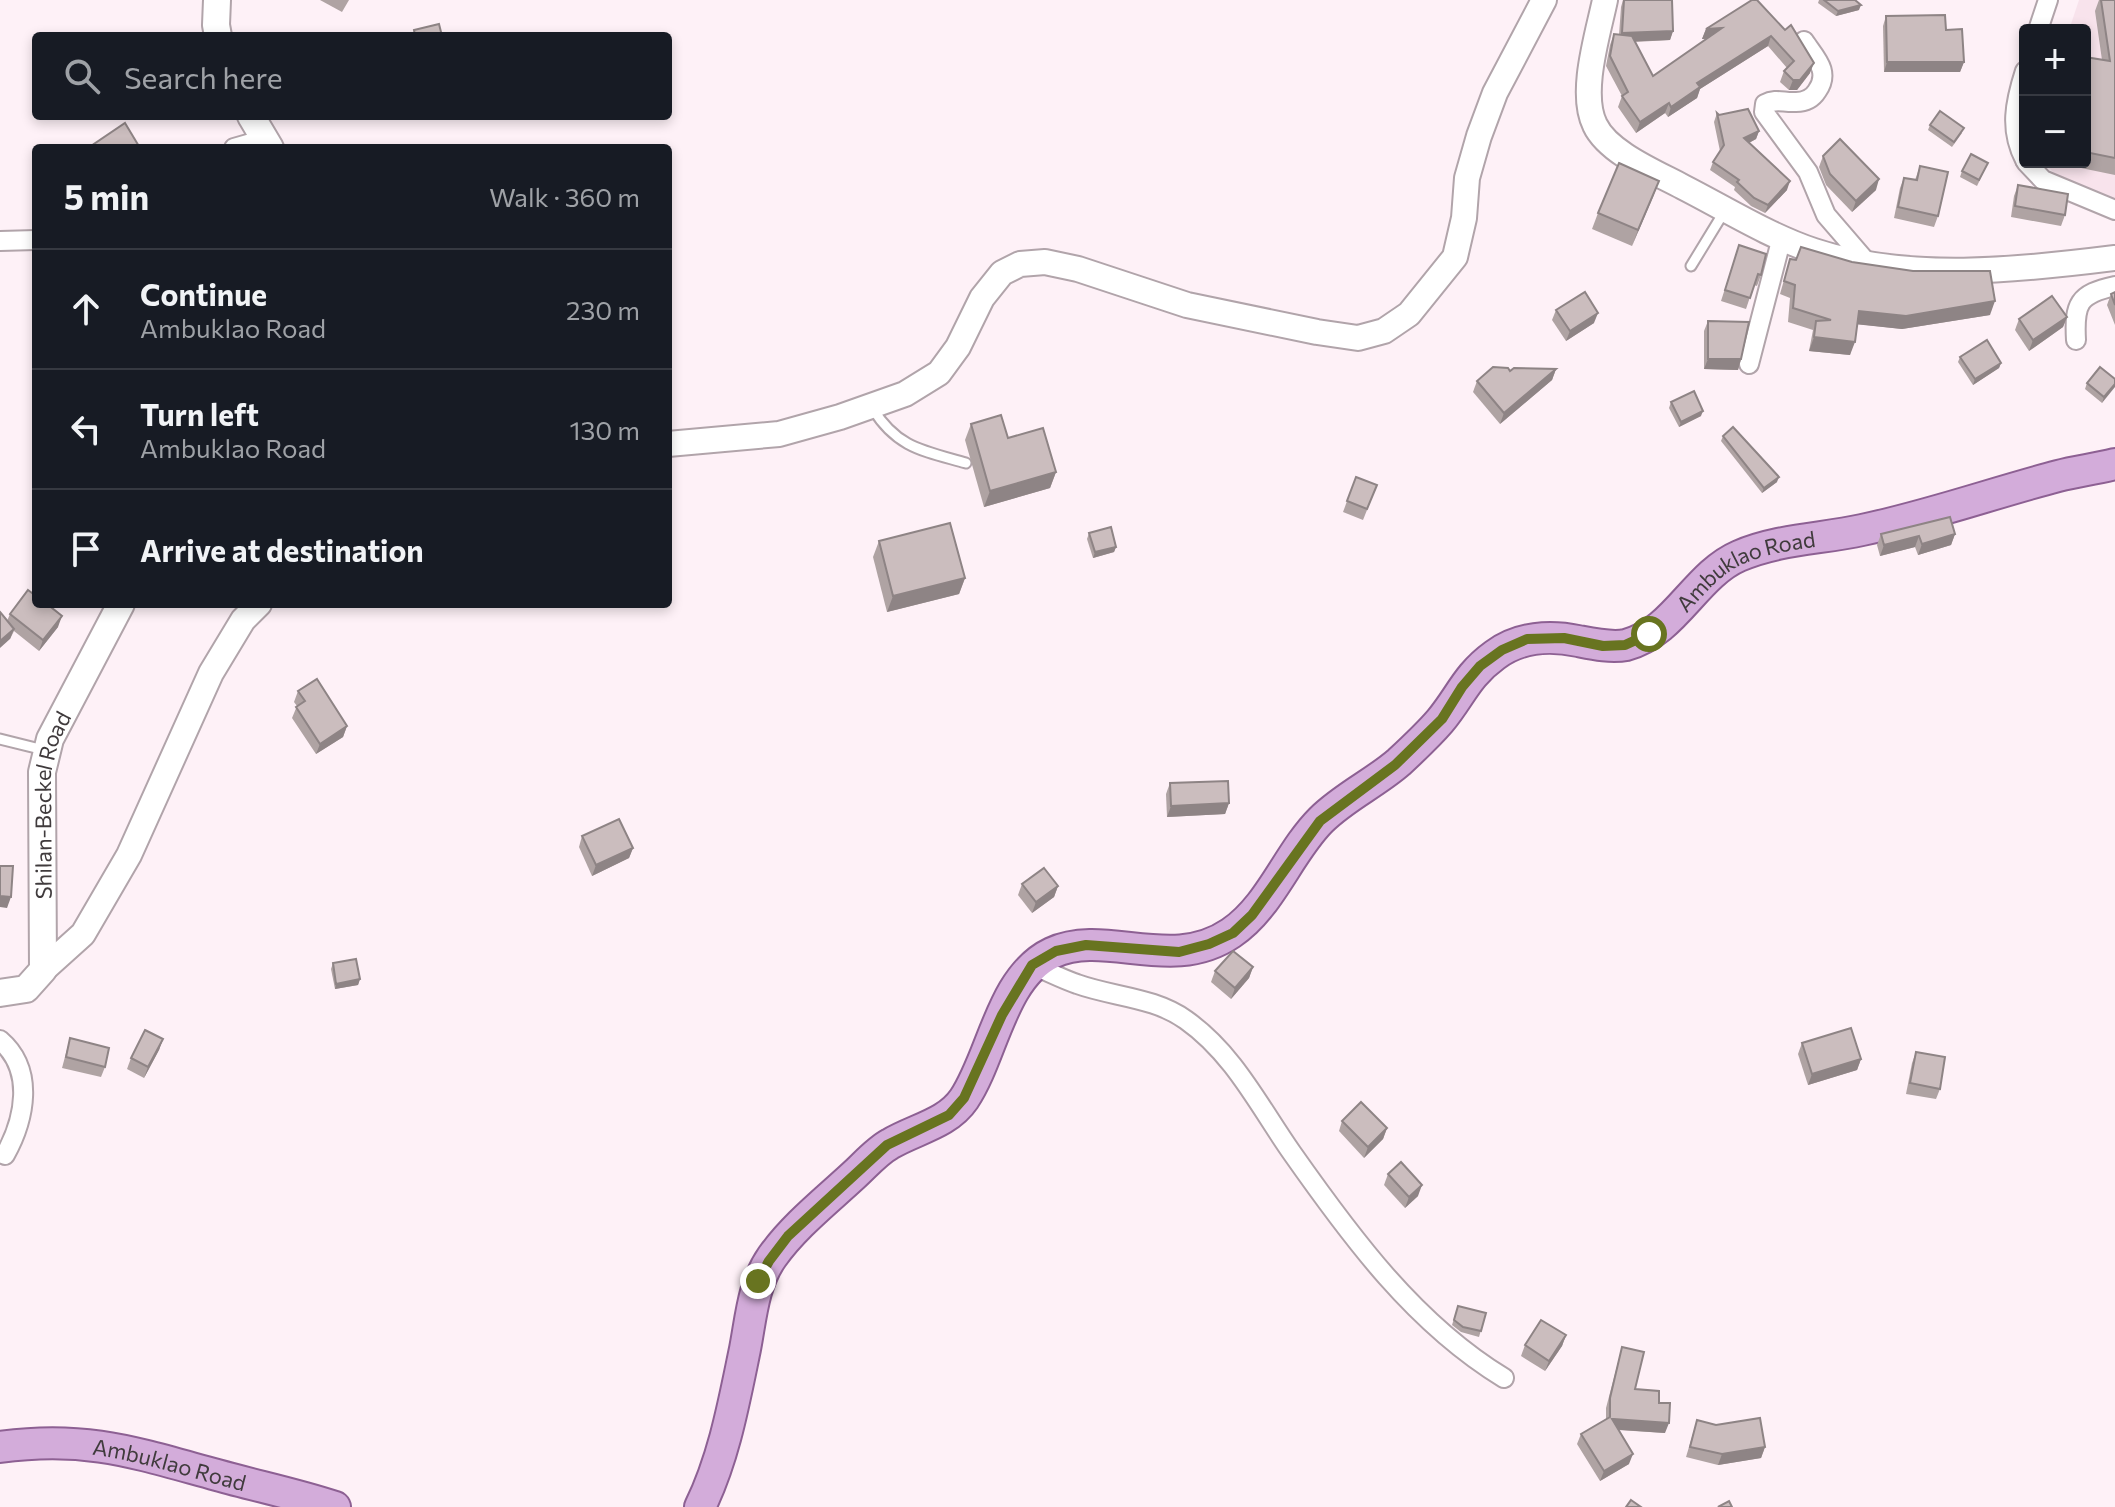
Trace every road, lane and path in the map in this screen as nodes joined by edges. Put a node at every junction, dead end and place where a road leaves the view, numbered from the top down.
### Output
1 (217, 0) edge
2 (1544, 0) edge
3 (1605, 0) edge
4 (2048, 0) edge
5 (2040, 24) edge
6 (217, 32) edge
7 (1804, 41) edge
8 (2019, 94) edge
9 (253, 120) edge
10 (267, 143) edge
11 (2019, 147) edge
12 (2032, 168) edge
13 (1725, 209) junction
14 (2115, 210) edge
15 (1782, 237) junction
16 (32, 240) edge
17 (0, 241) edge
18 (2115, 258) edge
19 (1691, 266) dead end
20 (1870, 266) junction
21 (2115, 286) edge
22 (2076, 340) dead end
23 (1749, 364) dead end
24 (871, 406) junction
25 (672, 444) edge
26 (966, 463) dead end
27 (2115, 464) edge
28 (119, 608) edge
29 (255, 608) edge
30 (0, 739) edge
31 (48, 750) junction
32 (1032, 965) junction
33 (43, 970) junction
34 (0, 993) edge
35 (0, 1040) edge
36 (5, 1155) dead end
37 (1504, 1378) dead end
38 (0, 1447) edge
39 (335, 1507) edge
40 (700, 1507) edge

1 - 6 main road
2 - 24 street
3 - 13 street
4 - 5 street
7 - 20 street
8 - 11 street
9 - 10 main road
12 - 14 street
13 - 15 street
13 - 19 lane
15 - 20 street
15 - 23 street
16 - 17 street
18 - 20 street
21 - 22 street
24 - 25 street
24 - 26 lane
27 - 32 main road, Ambuklao Road
28 - 31 main road, Shilan-Beckel Road
29 - 33 street
30 - 31 lane
31 - 33 main road, Shilan-Beckel Road
32 - 37 street
32 - 40 main road
33 - 34 main road
35 - 36 street
38 - 39 main road, Ambuklao Road

